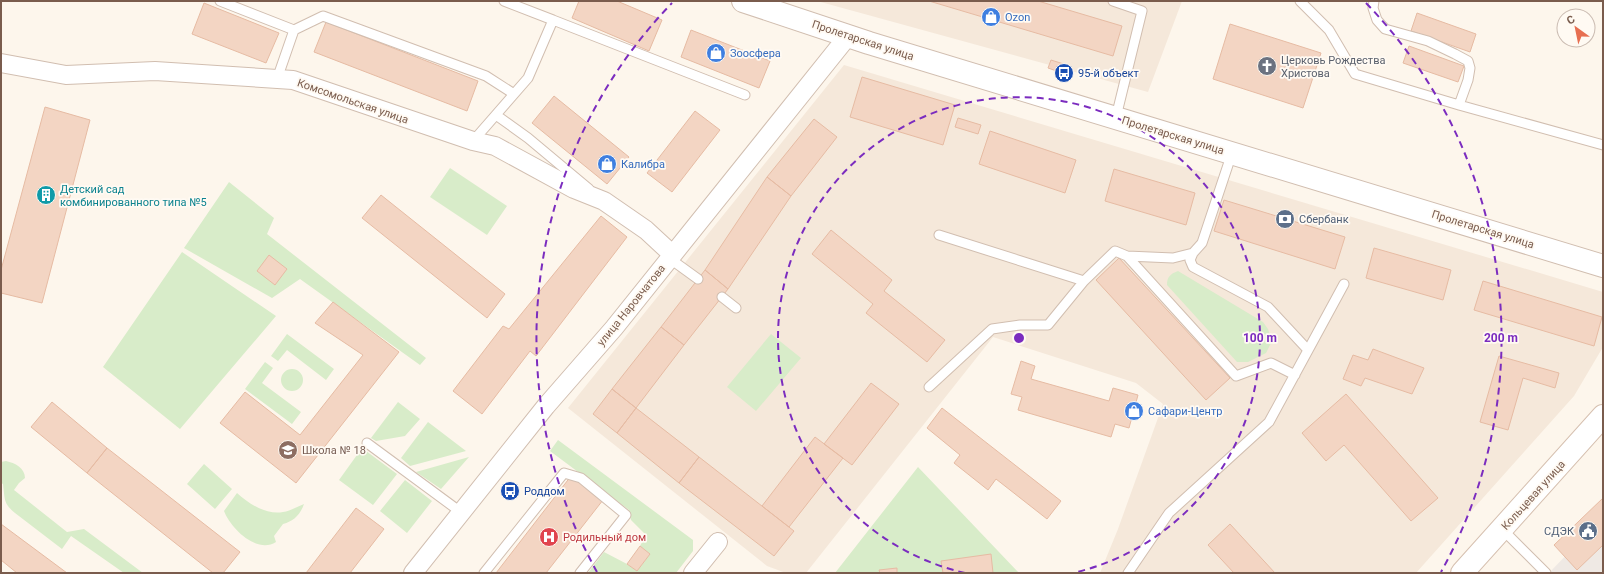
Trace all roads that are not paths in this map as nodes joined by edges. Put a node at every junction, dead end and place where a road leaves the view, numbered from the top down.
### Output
1 (220, 1) edge
2 (504, 1) edge
3 (1113, 1) edge
4 (1300, 1) edge
5 (1374, 1) edge
6 (755, 3) edge
7 (553, 20) junction
8 (294, 30) junction
9 (848, 36) junction
10 (1, 62) edge
11 (277, 79) junction
12 (514, 94) junction
13 (745, 95) dead end
14 (1459, 105) junction
15 (496, 115) junction
16 (1116, 117) junction
17 (473, 141) junction
18 (1603, 145) edge
19 (1232, 154) junction
20 (604, 201) junction
21 (939, 235) dead end
22 (1193, 253) junction
23 (670, 256) junction
24 (1127, 256) junction
25 (1603, 266) edge
26 (698, 279) dead end
27 (1084, 281) junction
28 (1344, 284) dead end
29 (722, 297) dead end
30 (736, 308) dead end
31 (1308, 350) junction
32 (1294, 375) junction
33 (929, 387) dead end
34 (1603, 416) edge
35 (367, 443) dead end
36 (462, 512) junction
37 (1502, 529) junction
38 (718, 542) dead end
39 (413, 573) edge
40 (484, 573) edge
41 (580, 573) edge
42 (693, 573) edge
43 (1128, 573) edge
44 (1462, 573) edge
45 (1546, 573) edge

1 - 8 lane
2 - 7 lane
3 - 16 lane
4 - 14 lane
5 - 14 lane
6 - 9 street, Пролетарская улица
7 - 12 lane
7 - 13 lane
8 - 11 lane
8 - 12 lane
9 - 16 street, Пролетарская улица
9 - 23 street, улица Наровчатова
10 - 11 street, Комсомольская улица
11 - 17 street, Комсомольская улица
12 - 15 lane
14 - 18 lane
15 - 17 lane
15 - 20 lane
16 - 19 street, Пролетарская улица
17 - 20 street, Комсомольская улица
19 - 22 lane
19 - 25 street, Пролетарская улица
20 - 23 street, Комсомольская улица
21 - 27 lane
22 - 24 lane
22 - 31 lane
23 - 26 lane
23 - 36 street, улица Наровчатова
24 - 27 lane
24 - 32 lane
27 - 33 lane
28 - 31 lane
29 - 30 lane
31 - 32 lane
32 - 43 lane
34 - 37 street, Кольцевая улица
35 - 36 lane
36 - 39 street, улица Наровчатова
37 - 44 street, Кольцевая улица
37 - 45 lane
38 - 42 street
40 - 41 lane

